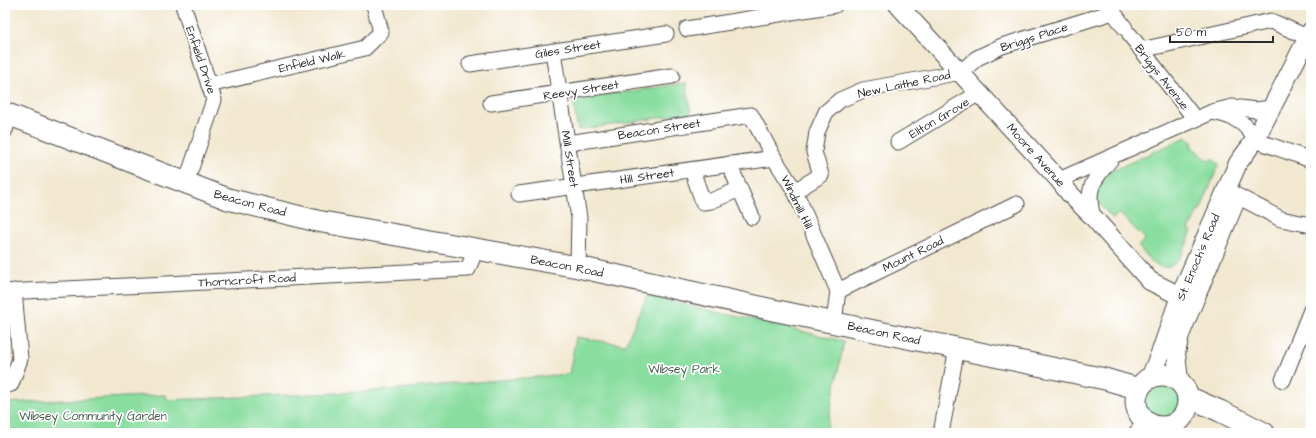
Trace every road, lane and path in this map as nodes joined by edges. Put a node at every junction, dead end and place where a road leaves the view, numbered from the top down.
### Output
1 (183, 5) edge
2 (374, 5) edge
3 (835, 5) edge
4 (898, 5) edge
5 (1111, 9) edge
6 (687, 29) dead end
7 (666, 34) dead end
8 (1309, 34) edge
9 (1141, 50) junction
10 (553, 52) junction
11 (470, 64) dead end
12 (961, 72) junction
13 (672, 76) dead end
14 (209, 85) junction
15 (560, 93) junction
16 (979, 93) junction
17 (491, 103) dead end
18 (1271, 108) junction
19 (1212, 112) junction
20 (751, 115) joint
21 (1195, 119) junction
22 (7, 120) edge
23 (1255, 140) junction
24 (898, 142) dead end
25 (568, 143) junction
26 (1114, 156) junction
27 (774, 158) junction
28 (1311, 160) edge
29 (728, 164) junction
30 (692, 170) junction
31 (1059, 180) junction
32 (186, 183) junction
33 (574, 186) junction
34 (740, 190) junction
35 (795, 191) junction
36 (1232, 193) junction
37 (519, 194) dead end
38 (1017, 204) dead end
39 (752, 217) dead end
40 (1093, 217) junction
41 (1311, 225) edge
42 (476, 249) junction
43 (578, 267) junction
44 (10, 291) edge
45 (838, 291) junction
46 (1180, 296) junction
47 (1311, 310) edge
48 (834, 322) junction
49 (957, 348) junction
50 (1282, 380) dead end
51 (1144, 384) junction
52 (5, 385) edge
53 (1183, 389) junction
54 (1154, 429) edge
55 (941, 433) edge
56 (1264, 433) edge

1 - 14 street, Enfield Drive
2 - 14 street, Enfield Walk
3 - 6 street
4 - 12 street, Moore Avenue
5 - 9 street, Briggs Avenue
5 - 12 street, Briggs Place
7 - 10 street, Giles Street
8 - 9 street
8 - 18 street, St. Enoch's Road
9 - 21 street, Briggs Avenue
10 - 11 street, Giles Street
10 - 15 street, Mill Street
12 - 16 street, Moore Avenue
12 - 35 street, New Laithe Road
13 - 15 street, Reevy Street
14 - 32 street, Enfield Drive
15 - 17 street, Reevy Street
15 - 25 street, Mill Street
16 - 24 street, Ellton Grove
16 - 31 street, Moore Avenue
18 - 19 street
18 - 23 street, St. Enoch's Road
19 - 21 street
19 - 23 street
20 - 25 street, Beacon Street
20 - 27 street, Windmill Hill
21 - 26 street
22 - 32 main road, Beacon Road
23 - 28 street
23 - 36 street, St. Enoch's Road
25 - 33 street, Mill Street
26 - 31 street
26 - 40 street
27 - 29 street, Hill Street
27 - 35 street, Windmill Hill
29 - 30 street, Hill Street
29 - 34 street
30 - 33 street, Hill Street
30 - 34 street
31 - 40 street, Moore Avenue
32 - 42 main road, Beacon Road
33 - 37 street, Hill Street
33 - 43 street, Mill Street
34 - 39 street
35 - 45 street, Windmill Hill
36 - 41 street
36 - 46 street, St. Enoch's Road
36 - 53 street, St. Enoch's Road
38 - 45 street, Mount Road
40 - 46 street, Moore Avenue
42 - 43 main road, Beacon Road
42 - 44 street, Thorncroft Road
43 - 48 main road, Beacon Road
44 - 52 street
45 - 48 street
46 - 51 street, St. Enoch's Road
47 - 50 street
48 - 49 main road, Beacon Road
49 - 51 main road, Beacon Road
49 - 55 street
51 - 53 main road
51 - 54 main road
53 - 54 main road
53 - 56 main road

